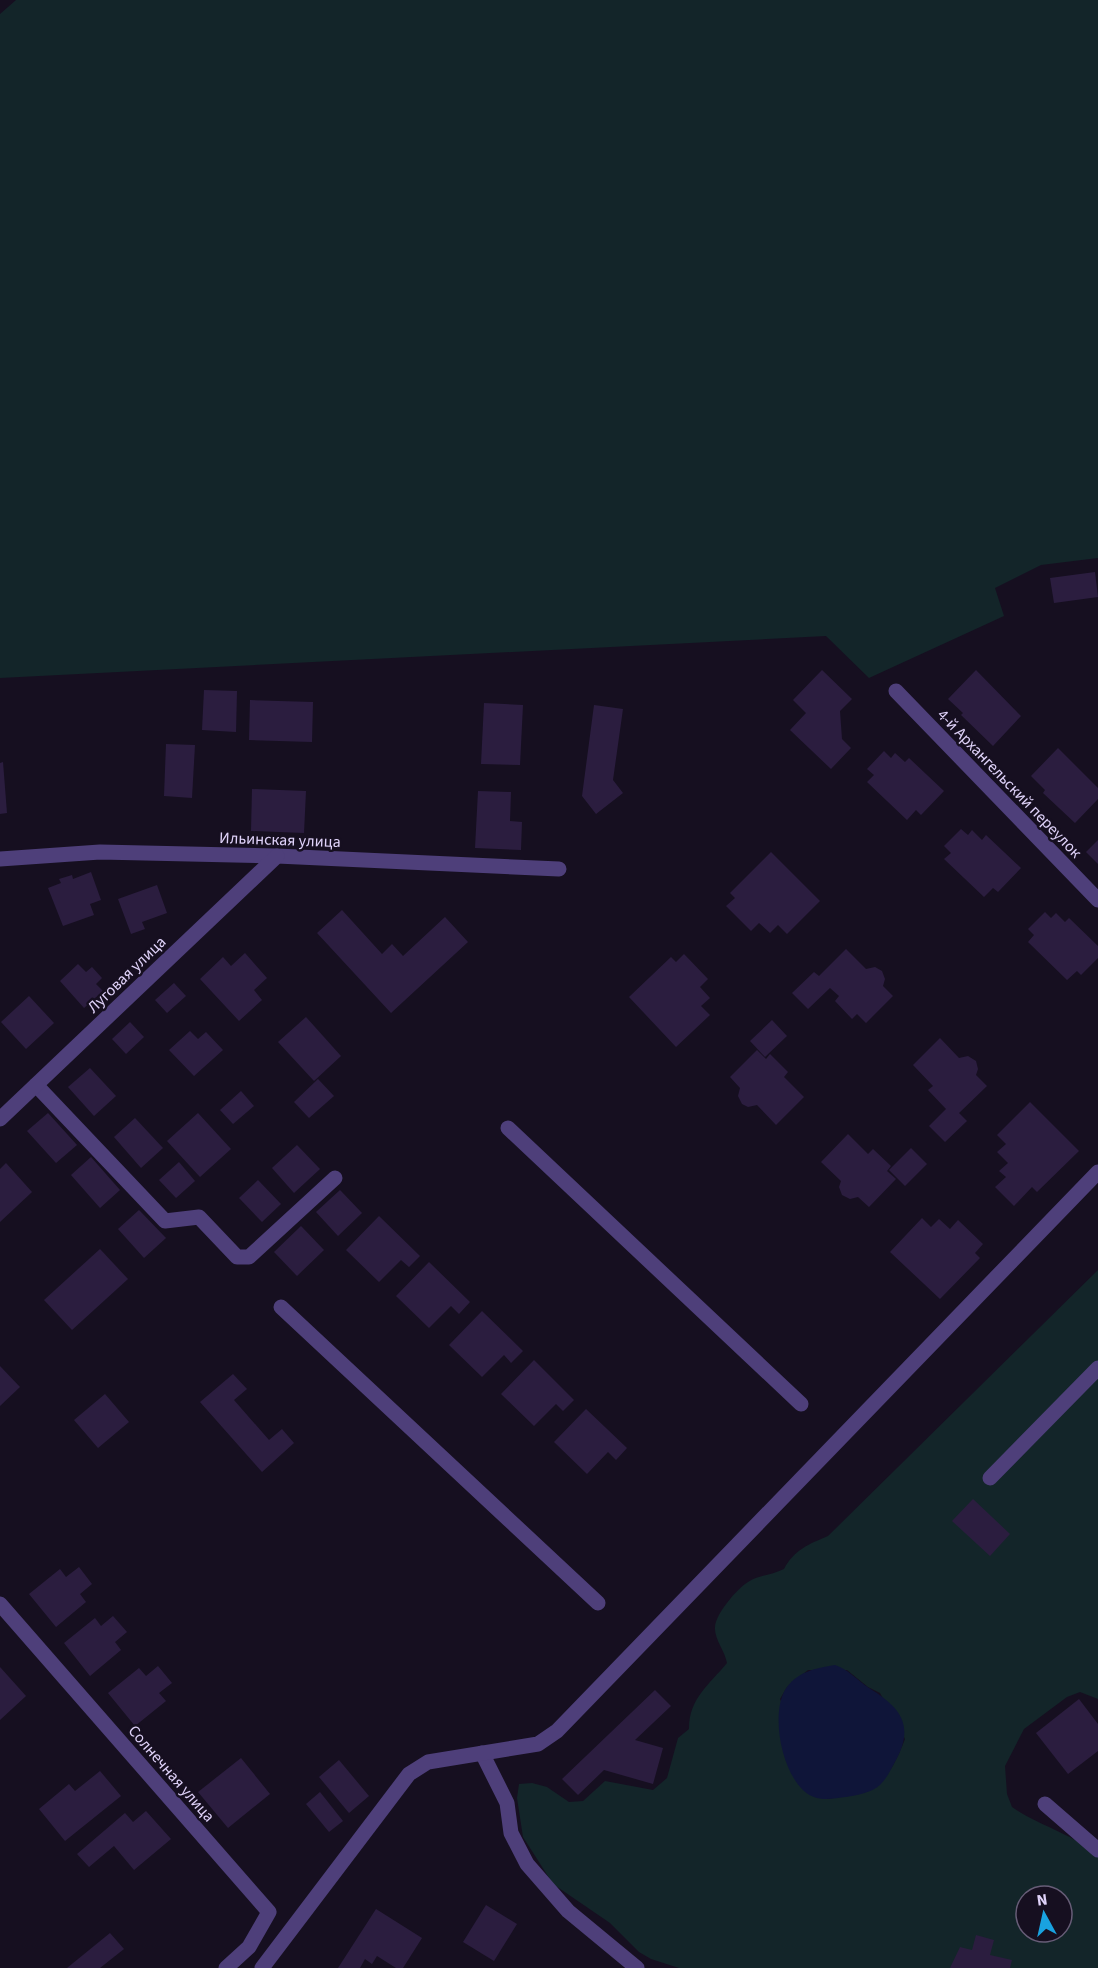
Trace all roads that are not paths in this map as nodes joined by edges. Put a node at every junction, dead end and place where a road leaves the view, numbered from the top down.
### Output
1 (896, 691) dead end
2 (277, 856) junction
3 (0, 859) edge
4 (559, 869) dead end
5 (1098, 900) edge
6 (36, 1085) junction
7 (0, 1119) edge
8 (508, 1128) dead end
9 (1098, 1172) edge
10 (335, 1178) dead end
11 (281, 1307) dead end
12 (1098, 1368) edge
13 (801, 1404) dead end
14 (990, 1478) dead end
15 (598, 1603) dead end
16 (0, 1604) edge
17 (482, 1753) junction
18 (1045, 1804) dead end
19 (1098, 1850) edge
20 (226, 1968) edge
21 (262, 1968) edge
22 (636, 1968) edge

1 - 5 street, 4-й Архангельский переулок
2 - 3 street, Ильинская улица
2 - 4 street, Ильинская улица
2 - 6 street, Луговая улица
6 - 7 street, Луговая улица
6 - 10 street
8 - 13 street
9 - 17 street
11 - 15 street
12 - 14 street
16 - 20 street, Солнечная улица
17 - 21 street
17 - 22 street
18 - 19 street

